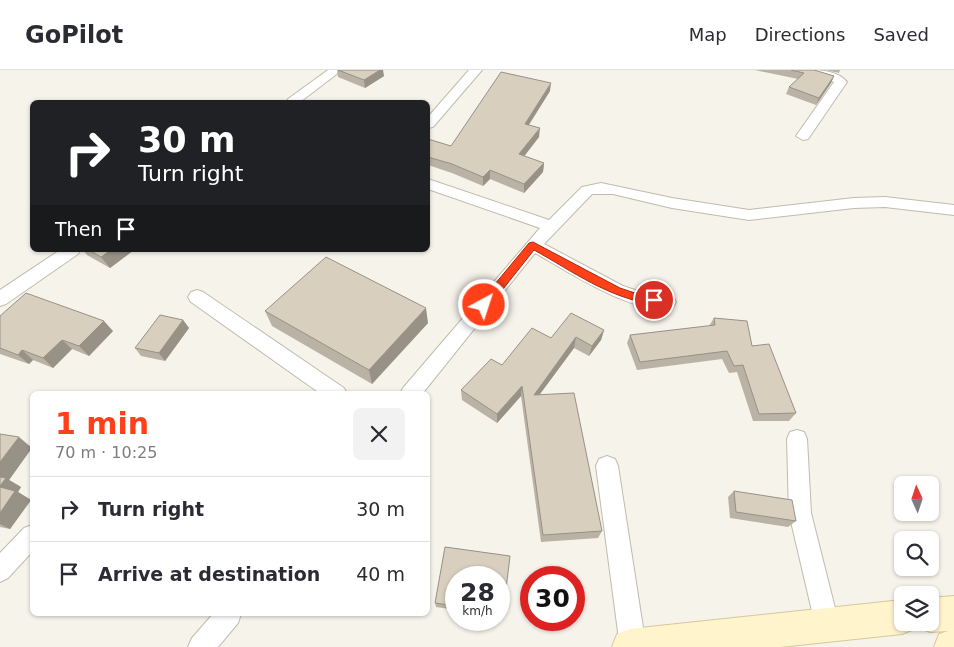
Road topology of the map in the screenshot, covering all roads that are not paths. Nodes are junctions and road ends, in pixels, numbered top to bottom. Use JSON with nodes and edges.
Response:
{"nodes":[{"id":1,"x":336,"y":70,"type":"edge"},
{"id":2,"x":476,"y":70,"type":"edge"},
{"id":3,"x":810,"y":70,"type":"edge"},
{"id":4,"x":295,"y":100,"type":"edge"},
{"id":5,"x":430,"y":122,"type":"edge"},
{"id":6,"x":803,"y":136,"type":"dead end"},
{"id":7,"x":430,"y":185,"type":"edge"},
{"id":8,"x":951,"y":212,"type":"edge"},
{"id":9,"x":550,"y":226,"type":"junction"},
{"id":10,"x":533,"y":245,"type":"junction"},
{"id":11,"x":69,"y":252,"type":"edge"},
{"id":12,"x":197,"y":297,"type":"dead end"},
{"id":13,"x":0,"y":299,"type":"edge"},
{"id":14,"x":666,"y":302,"type":"dead end"},
{"id":15,"x":334,"y":391,"type":"edge"},
{"id":16,"x":412,"y":391,"type":"edge"},
{"id":17,"x":797,"y":439,"type":"dead end"},
{"id":18,"x":608,"y":466,"type":"dead end"},
{"id":19,"x":30,"y":538,"type":"edge"},
{"id":20,"x":0,"y":570,"type":"edge"},
{"id":21,"x":954,"y":613,"type":"edge"},
{"id":22,"x":939,"y":614,"type":"edge"},
{"id":23,"x":227,"y":616,"type":"edge"},
{"id":24,"x":894,"y":618,"type":"edge"},
{"id":25,"x":827,"y":624,"type":"junction"},
{"id":26,"x":201,"y":647,"type":"edge"},
{"id":27,"x":631,"y":647,"type":"edge"}],
"edges":[{"from":1,"to":4,"type":"street"},
{"from":2,"to":5,"type":"street"},
{"from":3,"to":6,"type":"street"},
{"from":7,"to":9,"type":"street"},
{"from":8,"to":9,"type":"street"},
{"from":9,"to":10,"type":"street"},
{"from":10,"to":14,"type":"street"},
{"from":10,"to":16,"type":"street"},
{"from":11,"to":13,"type":"street"},
{"from":12,"to":15,"type":"street"},
{"from":17,"to":25,"type":"street"},
{"from":18,"to":27,"type":"street"},
{"from":19,"to":20,"type":"street"},
{"from":21,"to":22,"type":"main road"},
{"from":23,"to":26,"type":"street"},
{"from":24,"to":25,"type":"main road"},
{"from":25,"to":27,"type":"main road"}]}
